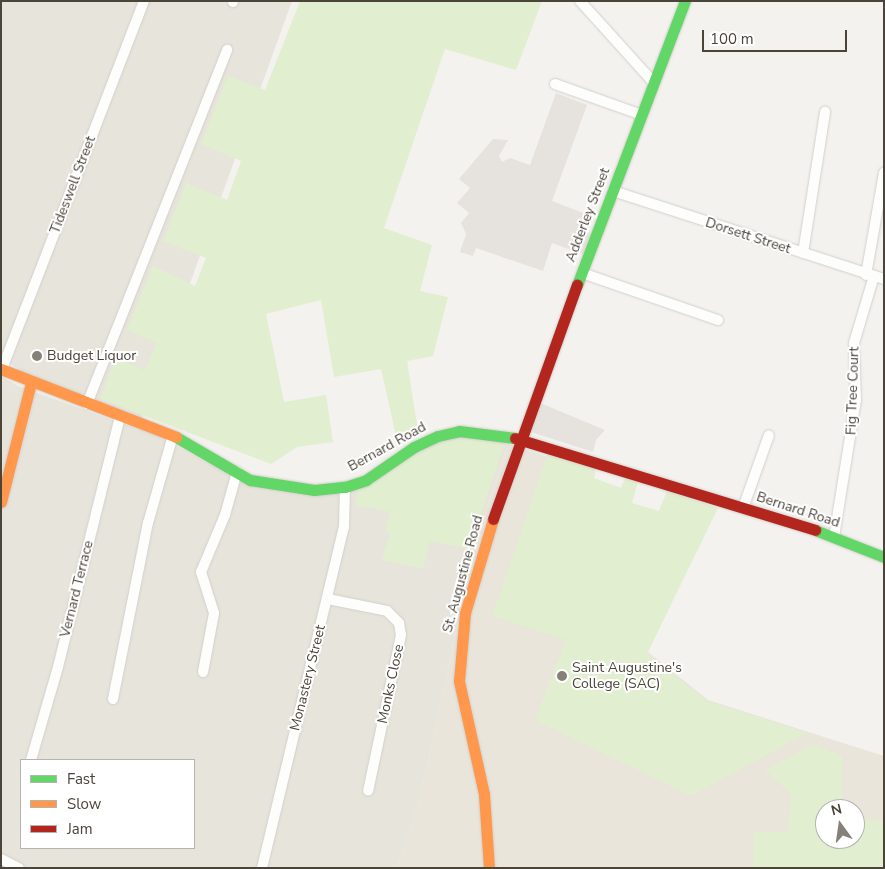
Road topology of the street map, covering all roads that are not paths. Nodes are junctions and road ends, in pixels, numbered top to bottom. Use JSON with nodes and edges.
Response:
{"nodes":[{"id":1,"x":144,"y":1,"type":"edge"},
{"id":2,"x":580,"y":1,"type":"edge"},
{"id":3,"x":685,"y":1,"type":"edge"},
{"id":4,"x":227,"y":50,"type":"dead end"},
{"id":5,"x":555,"y":84,"type":"dead end"},
{"id":6,"x":654,"y":84,"type":"junction"},
{"id":7,"x":825,"y":112,"type":"dead end"},
{"id":8,"x":642,"y":115,"type":"junction"},
{"id":9,"x":884,"y":174,"type":"edge"},
{"id":10,"x":613,"y":191,"type":"junction"},
{"id":11,"x":803,"y":253,"type":"junction"},
{"id":12,"x":582,"y":273,"type":"junction"},
{"id":13,"x":875,"y":277,"type":"edge"},
{"id":14,"x":718,"y":320,"type":"dead end"},
{"id":15,"x":2,"y":369,"type":"edge"},
{"id":16,"x":31,"y":383,"type":"junction"},
{"id":17,"x":87,"y":404,"type":"junction"},
{"id":18,"x":120,"y":416,"type":"junction"},
{"id":19,"x":173,"y":435,"type":"junction"},
{"id":20,"x":769,"y":435,"type":"dead end"},
{"id":21,"x":519,"y":439,"type":"junction"},
{"id":22,"x":237,"y":472,"type":"junction"},
{"id":23,"x":345,"y":487,"type":"junction"},
{"id":24,"x":1,"y":502,"type":"edge"},
{"id":25,"x":743,"y":508,"type":"junction"},
{"id":26,"x":834,"y":537,"type":"junction"},
{"id":27,"x":884,"y":557,"type":"edge"},
{"id":28,"x":328,"y":599,"type":"junction"},
{"id":29,"x":203,"y":672,"type":"dead end"},
{"id":30,"x":113,"y":699,"type":"dead end"},
{"id":31,"x":31,"y":759,"type":"edge"},
{"id":32,"x":368,"y":791,"type":"dead end"},
{"id":33,"x":1,"y":859,"type":"edge"},
{"id":34,"x":19,"y":868,"type":"edge"},
{"id":35,"x":262,"y":868,"type":"edge"},
{"id":36,"x":489,"y":868,"type":"edge"}],
"edges":[{"from":1,"to":15,"type":"street","name":"Tideswell Street"},
{"from":2,"to":6,"type":"street"},
{"from":3,"to":6,"type":"street","name":"Adderley Street"},
{"from":4,"to":17,"type":"street"},
{"from":5,"to":8,"type":"street"},
{"from":6,"to":8,"type":"street","name":"Adderley Street"},
{"from":7,"to":11,"type":"street"},
{"from":8,"to":10,"type":"street","name":"Adderley Street"},
{"from":9,"to":13,"type":"street","name":"Fig Tree Court"},
{"from":10,"to":11,"type":"street","name":"Dorsett Street"},
{"from":10,"to":12,"type":"street","name":"Adderley Street"},
{"from":11,"to":13,"type":"street","name":"Dorsett Street"},
{"from":12,"to":14,"type":"street"},
{"from":12,"to":21,"type":"street","name":"Adderley Street"},
{"from":13,"to":26,"type":"street","name":"Fig Tree Court"},
{"from":15,"to":16,"type":"street","name":"Bernard Road"},
{"from":16,"to":17,"type":"street","name":"Bernard Road"},
{"from":16,"to":24,"type":"street"},
{"from":17,"to":18,"type":"street","name":"Bernard Road"},
{"from":18,"to":19,"type":"street","name":"Bernard Road"},
{"from":18,"to":31,"type":"street","name":"Vernard Terrace"},
{"from":19,"to":22,"type":"street","name":"Bernard Road"},
{"from":19,"to":30,"type":"street"},
{"from":20,"to":25,"type":"street"},
{"from":21,"to":23,"type":"street","name":"Bernard Road"},
{"from":21,"to":25,"type":"street","name":"Bernard Road"},
{"from":21,"to":36,"type":"street","name":"St. Augustine Road"},
{"from":22,"to":23,"type":"street","name":"Bernard Road"},
{"from":22,"to":29,"type":"street"},
{"from":23,"to":28,"type":"street","name":"Monastery Street"},
{"from":25,"to":26,"type":"street","name":"Bernard Road"},
{"from":26,"to":27,"type":"street","name":"Bernard Road"},
{"from":28,"to":32,"type":"street","name":"Monks Close"},
{"from":28,"to":35,"type":"street","name":"Monastery Street"},
{"from":33,"to":34,"type":"street"}]}
